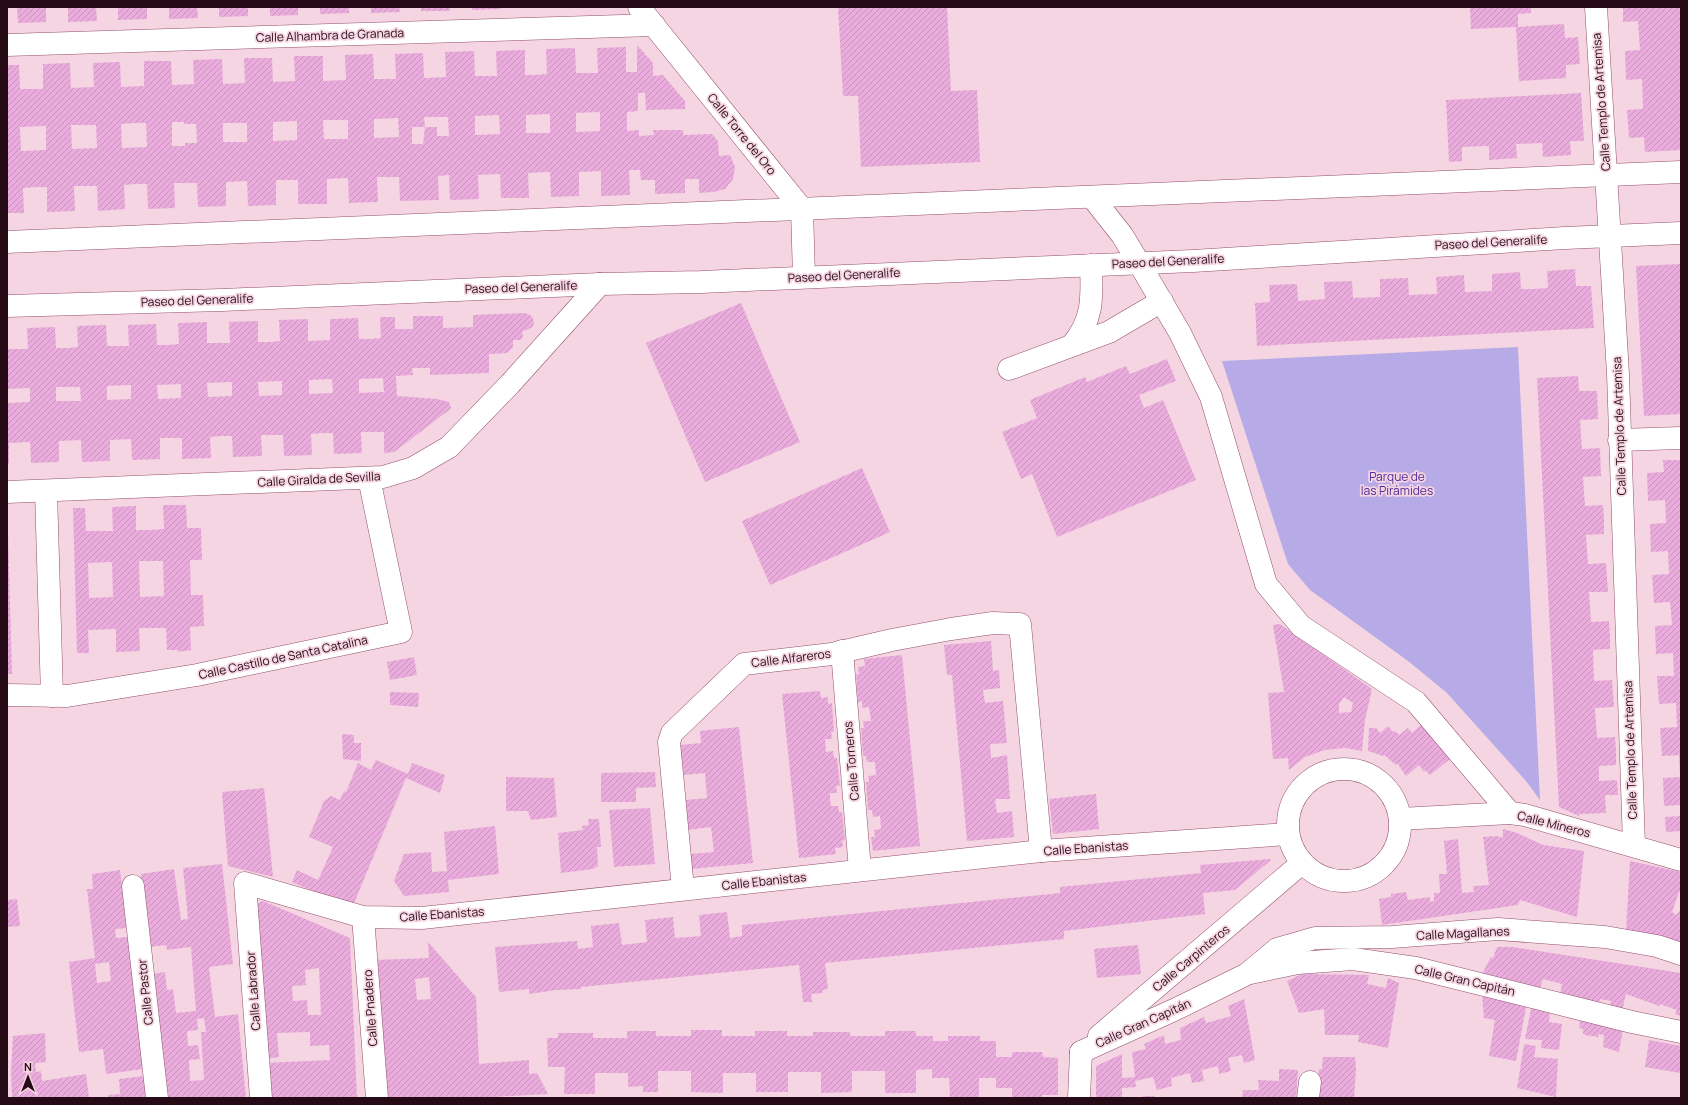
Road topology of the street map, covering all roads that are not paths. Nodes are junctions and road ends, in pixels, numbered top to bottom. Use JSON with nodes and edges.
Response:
{"nodes":[{"id":1,"x":639,"y":7,"type":"edge"},
{"id":2,"x":1596,"y":7,"type":"edge"},
{"id":3,"x":654,"y":25,"type":"junction"},
{"id":4,"x":7,"y":45,"type":"edge"},
{"id":5,"x":1681,"y":172,"type":"edge"},
{"id":6,"x":1606,"y":176,"type":"junction"},
{"id":7,"x":1092,"y":197,"type":"junction"},
{"id":8,"x":802,"y":210,"type":"junction"},
{"id":9,"x":1681,"y":233,"type":"edge"},
{"id":10,"x":1609,"y":236,"type":"junction"},
{"id":11,"x":7,"y":242,"type":"edge"},
{"id":12,"x":1139,"y":262,"type":"junction"},
{"id":13,"x":1091,"y":264,"type":"junction"},
{"id":14,"x":804,"y":277,"type":"junction"},
{"id":15,"x":600,"y":284,"type":"junction"},
{"id":16,"x":1162,"y":301,"type":"junction"},
{"id":17,"x":7,"y":306,"type":"edge"},
{"id":18,"x":1072,"y":345,"type":"junction"},
{"id":19,"x":1009,"y":369,"type":"dead end"},
{"id":20,"x":1681,"y":438,"type":"edge"},
{"id":21,"x":1619,"y":440,"type":"junction"},
{"id":22,"x":369,"y":478,"type":"junction"},
{"id":23,"x":46,"y":491,"type":"junction"},
{"id":24,"x":7,"y":492,"type":"edge"},
{"id":25,"x":842,"y":651,"type":"junction"},
{"id":26,"x":7,"y":695,"type":"edge"},
{"id":27,"x":52,"y":696,"type":"junction"},
{"id":28,"x":1510,"y":813,"type":"junction"},
{"id":29,"x":1400,"y":819,"type":"junction"},
{"id":30,"x":1288,"y":834,"type":"junction"},
{"id":31,"x":1634,"y":845,"type":"junction"},
{"id":32,"x":1041,"y":851,"type":"junction"},
{"id":33,"x":1681,"y":860,"type":"edge"},
{"id":34,"x":1302,"y":863,"type":"junction"},
{"id":35,"x":860,"y":870,"type":"junction"},
{"id":36,"x":245,"y":883,"type":"joint"},
{"id":37,"x":134,"y":886,"type":"dead end"},
{"id":38,"x":683,"y":889,"type":"junction"},
{"id":39,"x":364,"y":918,"type":"junction"},
{"id":40,"x":1315,"y":938,"type":"joint"},
{"id":41,"x":1681,"y":954,"type":"edge"},
{"id":42,"x":1247,"y":974,"type":"junction"},
{"id":43,"x":1681,"y":1032,"type":"edge"},
{"id":44,"x":1081,"y":1052,"type":"junction"},
{"id":45,"x":157,"y":1098,"type":"edge"},
{"id":46,"x":261,"y":1098,"type":"edge"},
{"id":47,"x":377,"y":1098,"type":"edge"},
{"id":48,"x":1079,"y":1098,"type":"edge"}],
"edges":[{"from":1,"to":3,"type":"street","name":"Calle Torre del Oro"},
{"from":2,"to":6,"type":"street","name":"Calle Templo de Artemisa"},
{"from":3,"to":4,"type":"street","name":"Calle Alhambra de Granada"},
{"from":3,"to":8,"type":"street","name":"Calle Torre del Oro"},
{"from":5,"to":6,"type":"street"},
{"from":6,"to":7,"type":"street"},
{"from":6,"to":10,"type":"street","name":"Calle Templo de Artemisa"},
{"from":7,"to":8,"type":"street"},
{"from":7,"to":12,"type":"street"},
{"from":8,"to":11,"type":"street"},
{"from":8,"to":14,"type":"street"},
{"from":9,"to":10,"type":"street","name":"Paseo del Generalife"},
{"from":10,"to":12,"type":"street","name":"Paseo del Generalife"},
{"from":10,"to":21,"type":"street","name":"Calle Templo de Artemisa"},
{"from":12,"to":13,"type":"street","name":"Paseo del Generalife"},
{"from":12,"to":16,"type":"street"},
{"from":13,"to":14,"type":"street","name":"Paseo del Generalife"},
{"from":13,"to":18,"type":"street"},
{"from":14,"to":15,"type":"street","name":"Paseo del Generalife"},
{"from":15,"to":17,"type":"street","name":"Paseo del Generalife"},
{"from":15,"to":22,"type":"street","name":"Calle Giralda de Sevilla"},
{"from":16,"to":18,"type":"street"},
{"from":16,"to":28,"type":"street"},
{"from":18,"to":19,"type":"street"},
{"from":20,"to":21,"type":"street"},
{"from":21,"to":31,"type":"street","name":"Calle Templo de Artemisa"},
{"from":22,"to":23,"type":"street","name":"Calle Giralda de Sevilla"},
{"from":22,"to":27,"type":"street","name":"Calle Castillo de Santa Catalina"},
{"from":23,"to":24,"type":"street","name":"Calle Giralda de Sevilla"},
{"from":23,"to":27,"type":"street"},
{"from":25,"to":32,"type":"street","name":"Calle Alfareros"},
{"from":25,"to":35,"type":"street","name":"Calle Torneros"},
{"from":25,"to":38,"type":"street","name":"Calle Alfareros"},
{"from":26,"to":27,"type":"street","name":"Calle Castillo de Santa Catalina"},
{"from":28,"to":29,"type":"street","name":"Calle Mineros"},
{"from":28,"to":31,"type":"street","name":"Calle Mineros"},
{"from":29,"to":30,"type":"street"},
{"from":29,"to":34,"type":"street"},
{"from":30,"to":32,"type":"street","name":"Calle Ebanistas"},
{"from":30,"to":34,"type":"street"},
{"from":31,"to":33,"type":"street","name":"Calle Mineros"},
{"from":32,"to":35,"type":"street","name":"Calle Ebanistas"},
{"from":34,"to":44,"type":"street","name":"Calle Carpinteros"},
{"from":35,"to":38,"type":"street","name":"Calle Ebanistas"},
{"from":36,"to":39,"type":"street","name":"Calle Ebanistas"},
{"from":36,"to":46,"type":"street","name":"Calle Labrador"},
{"from":37,"to":45,"type":"street","name":"Calle Pastor"},
{"from":38,"to":39,"type":"street","name":"Calle Ebanistas"},
{"from":39,"to":47,"type":"street","name":"Calle Pnadero"},
{"from":40,"to":41,"type":"street","name":"Calle Magallanes"},
{"from":40,"to":42,"type":"street","name":"Calle Gran Capitán"},
{"from":42,"to":43,"type":"street","name":"Calle Gran Capitán"},
{"from":42,"to":44,"type":"street","name":"Calle Gran Capitán"},
{"from":44,"to":48,"type":"street","name":"Calle Gran Capitán"}]}
